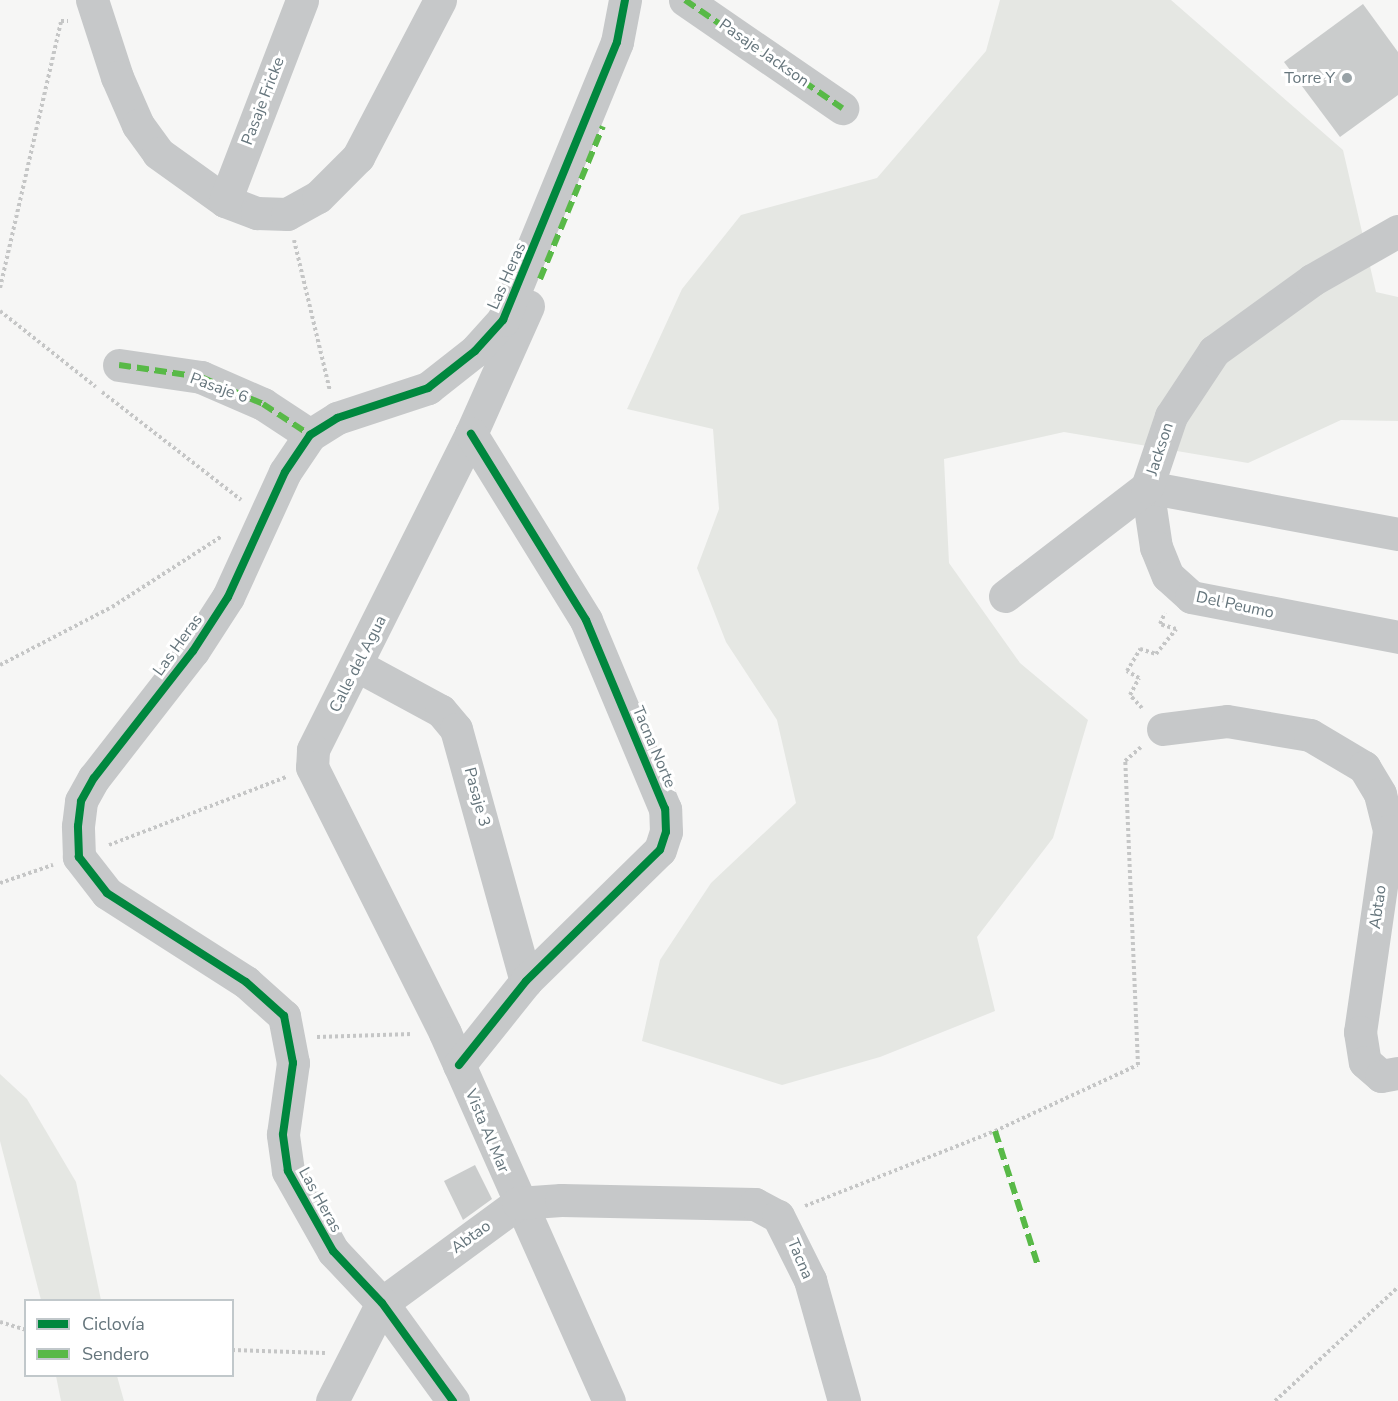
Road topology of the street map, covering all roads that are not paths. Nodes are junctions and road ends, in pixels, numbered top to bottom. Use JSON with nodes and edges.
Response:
{"nodes":[{"id":1,"x":302,"y":0,"type":"edge"},
{"id":2,"x":440,"y":0,"type":"edge"},
{"id":3,"x":625,"y":0,"type":"edge"},
{"id":4,"x":685,"y":0,"type":"edge"},
{"id":5,"x":95,"y":9,"type":"edge"},
{"id":6,"x":842,"y":108,"type":"dead end"},
{"id":7,"x":603,"y":126,"type":"dead end"},
{"id":8,"x":225,"y":201,"type":"junction"},
{"id":9,"x":1398,"y":231,"type":"edge"},
{"id":10,"x":534,"y":270,"type":"junction"},
{"id":11,"x":119,"y":365,"type":"dead end"},
{"id":12,"x":324,"y":427,"type":"junction"},
{"id":13,"x":471,"y":435,"type":"junction"},
{"id":14,"x":1147,"y":487,"type":"junction"},
{"id":15,"x":1398,"y":534,"type":"edge"},
{"id":16,"x":1005,"y":596,"type":"dead end"},
{"id":17,"x":1398,"y":637,"type":"edge"},
{"id":18,"x":358,"y":666,"type":"junction"},
{"id":19,"x":1163,"y":729,"type":"road end"},
{"id":20,"x":312,"y":767,"type":"joint"},
{"id":21,"x":526,"y":981,"type":"junction"},
{"id":22,"x":459,"y":1065,"type":"junction"},
{"id":23,"x":1390,"y":1075,"type":"edge"},
{"id":24,"x":518,"y":1203,"type":"junction"},
{"id":25,"x":382,"y":1303,"type":"junction"},
{"id":26,"x":332,"y":1401,"type":"edge"},
{"id":27,"x":453,"y":1401,"type":"edge"},
{"id":28,"x":609,"y":1401,"type":"edge"},
{"id":29,"x":844,"y":1401,"type":"edge"}],
"edges":[{"from":1,"to":8,"type":"street","name":"Pasaje Fricke"},
{"from":2,"to":8,"type":"street"},
{"from":3,"to":10,"type":"street","name":"Las Heras"},
{"from":4,"to":6,"type":"street","name":"Pasaje Jackson"},
{"from":5,"to":8,"type":"street"},
{"from":7,"to":10,"type":"street","name":"Las Heras"},
{"from":9,"to":14,"type":"street","name":"Jackson"},
{"from":10,"to":12,"type":"street","name":"Las Heras"},
{"from":10,"to":13,"type":"street","name":"Calle del Agua"},
{"from":11,"to":12,"type":"street","name":"Pasaje 6"},
{"from":12,"to":25,"type":"street","name":"Las Heras"},
{"from":13,"to":18,"type":"street","name":"Calle del Agua"},
{"from":13,"to":21,"type":"street","name":"Tacna Norte"},
{"from":14,"to":15,"type":"street","name":"Jackson"},
{"from":14,"to":16,"type":"street"},
{"from":14,"to":17,"type":"street","name":"Del Peumo"},
{"from":18,"to":20,"type":"street","name":"Calle del Agua"},
{"from":18,"to":21,"type":"street","name":"Pasaje 3"},
{"from":19,"to":23,"type":"street","name":"Abtao"},
{"from":20,"to":22,"type":"street","name":"Vista Al Mar"},
{"from":21,"to":22,"type":"street","name":"Tacna Norte"},
{"from":22,"to":24,"type":"street","name":"Vista Al Mar"},
{"from":24,"to":25,"type":"street","name":"Abtao"},
{"from":24,"to":28,"type":"street","name":"Vista Al Mar"},
{"from":24,"to":29,"type":"street","name":"Tacna"},
{"from":25,"to":26,"type":"street","name":"Abtao"},
{"from":25,"to":27,"type":"street","name":"Las Heras"}]}
